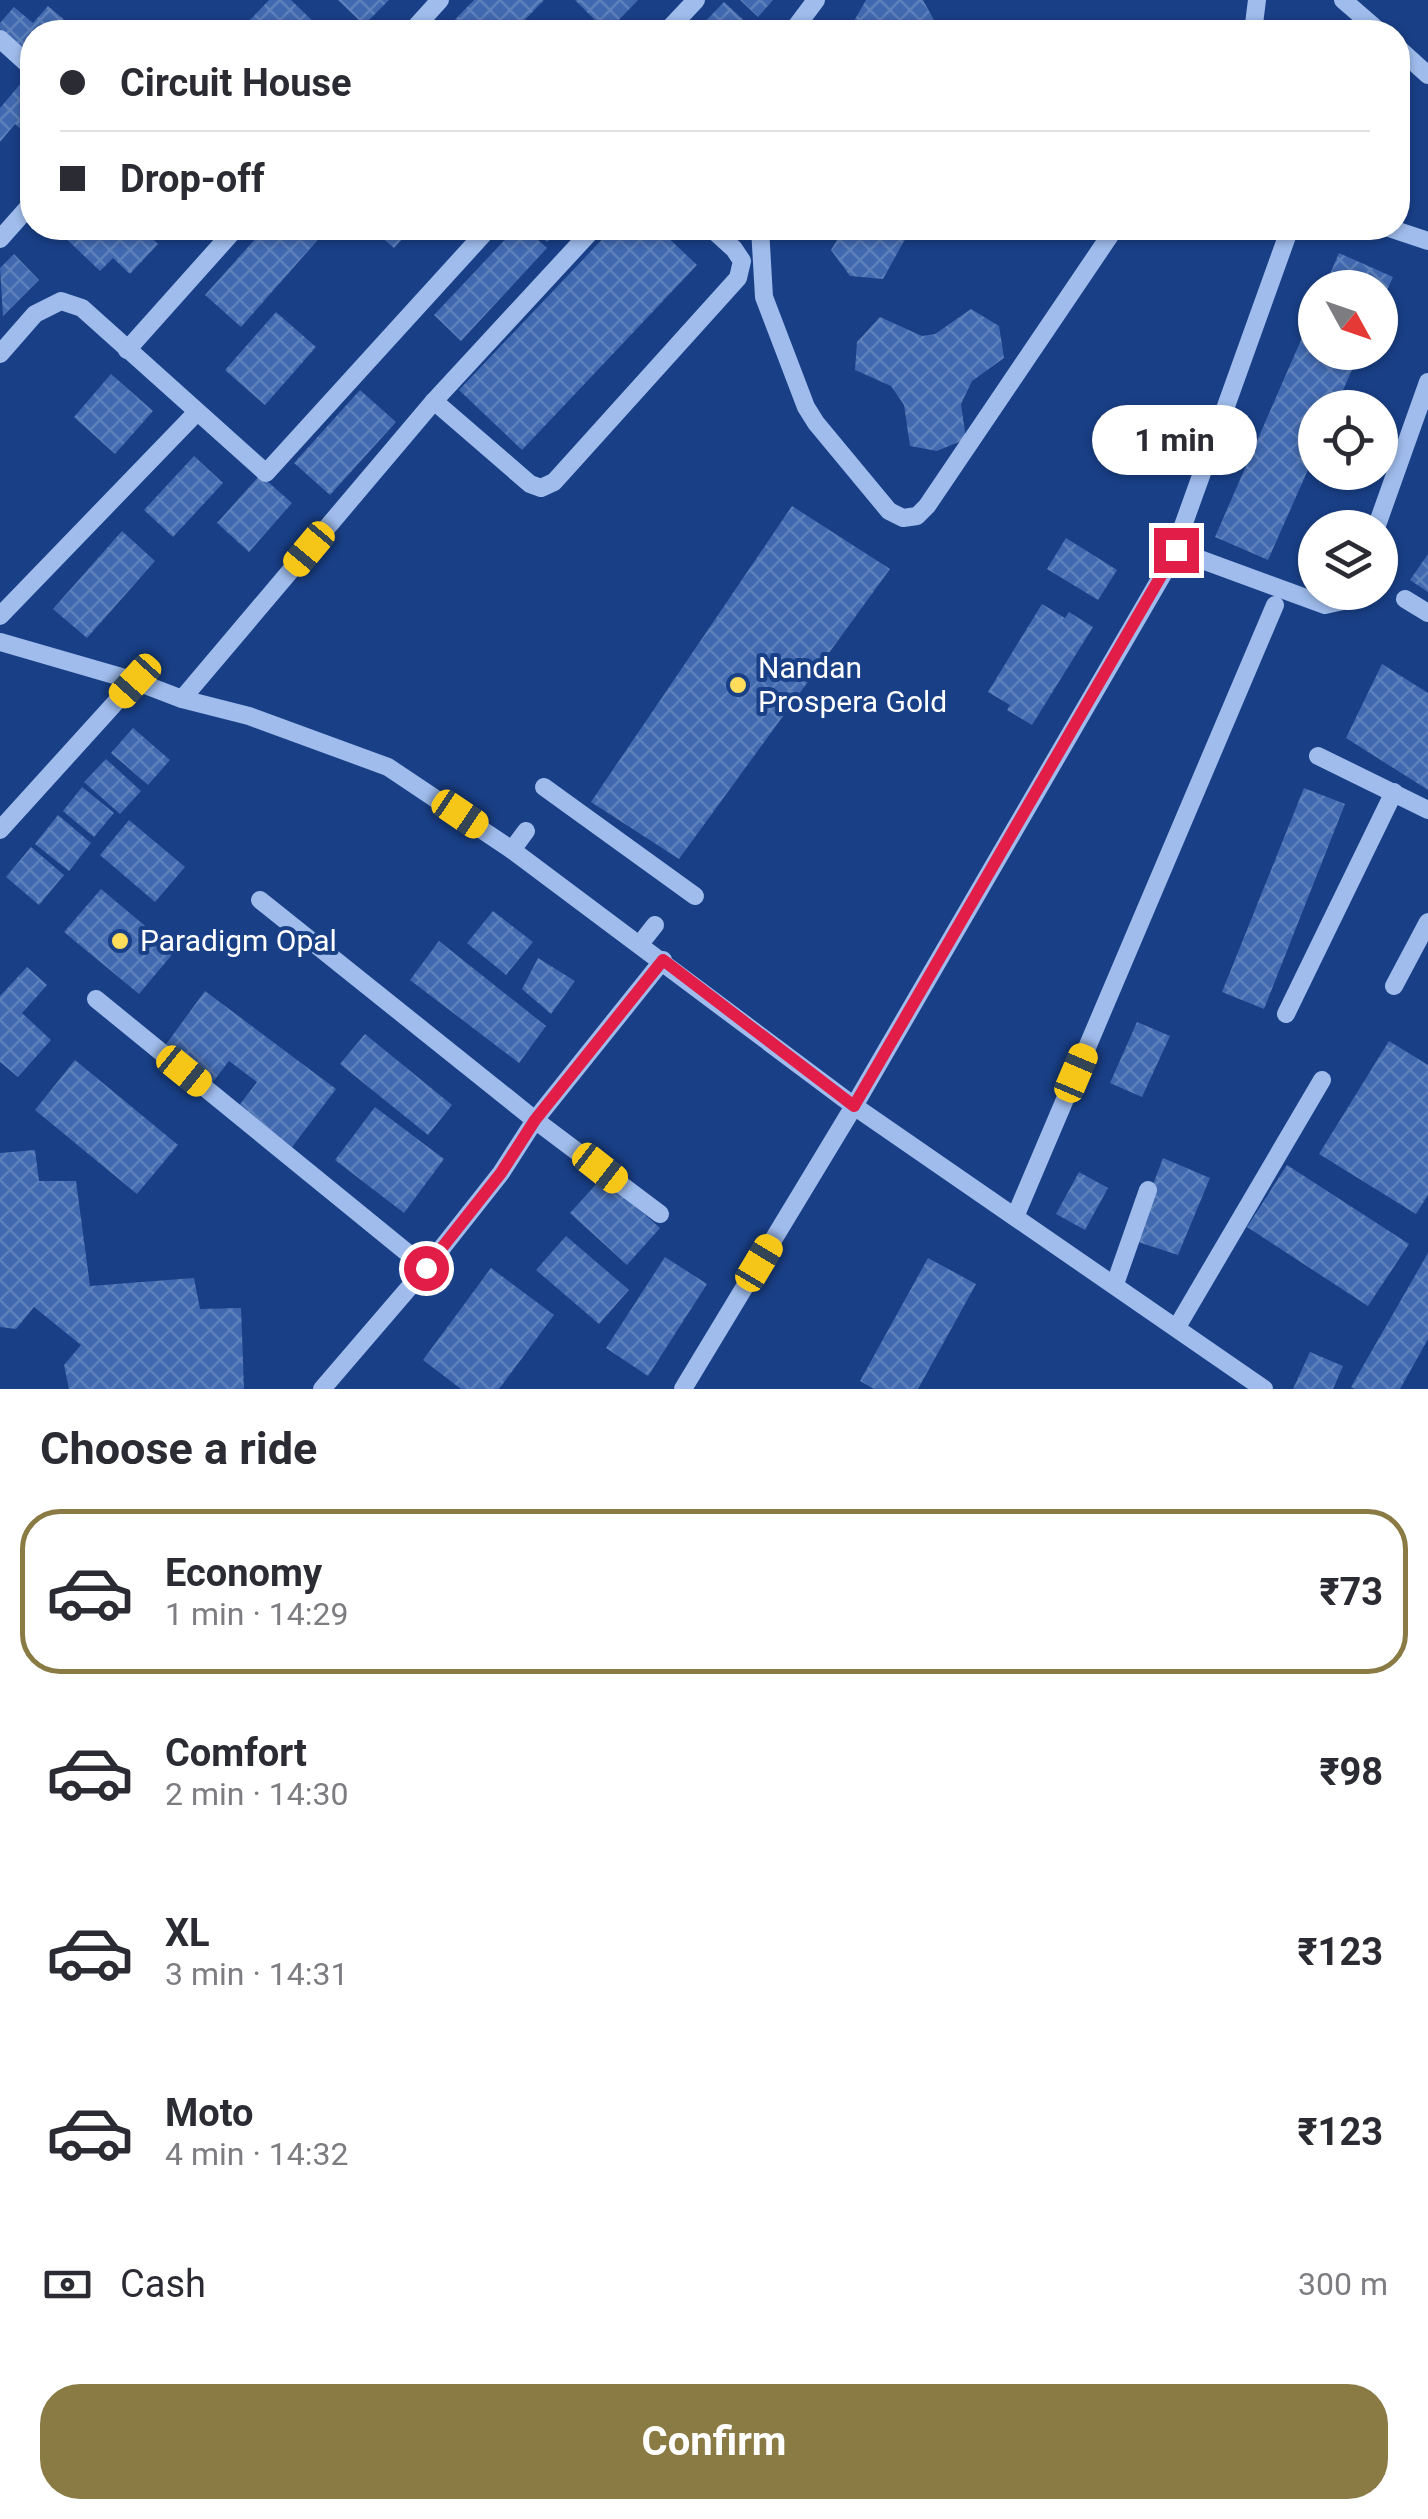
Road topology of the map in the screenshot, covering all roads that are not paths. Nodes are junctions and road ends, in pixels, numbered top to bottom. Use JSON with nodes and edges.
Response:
{"nodes":[{"id":1,"x":440,"y":0,"type":"edge"},
{"id":2,"x":696,"y":0,"type":"edge"},
{"id":3,"x":1343,"y":0,"type":"edge"},
{"id":4,"x":422,"y":20,"type":"edge"},
{"id":5,"x":677,"y":20,"type":"edge"},
{"id":6,"x":1366,"y":20,"type":"edge"},
{"id":7,"x":0,"y":39,"type":"edge"},
{"id":8,"x":20,"y":57,"type":"edge"},
{"id":9,"x":20,"y":216,"type":"edge"},
{"id":10,"x":0,"y":239,"type":"edge"},
{"id":11,"x":225,"y":240,"type":"edge"},
{"id":12,"x":478,"y":240,"type":"edge"},
{"id":13,"x":583,"y":240,"type":"edge"},
{"id":14,"x":725,"y":240,"type":"edge"},
{"id":15,"x":761,"y":240,"type":"edge"},
{"id":16,"x":1107,"y":240,"type":"edge"},
{"id":17,"x":1286,"y":240,"type":"edge"},
{"id":18,"x":126,"y":350,"type":"junction"},
{"id":19,"x":0,"y":354,"type":"edge"},
{"id":20,"x":1428,"y":382,"type":"edge"},
{"id":21,"x":434,"y":401,"type":"junction"},
{"id":22,"x":197,"y":412,"type":"junction"},
{"id":23,"x":1382,"y":510,"type":"edge"},
{"id":24,"x":1176,"y":550,"type":"junction"},
{"id":25,"x":1298,"y":594,"type":"edge"},
{"id":26,"x":1405,"y":599,"type":"dead end"},
{"id":27,"x":1275,"y":604,"type":"dead end"},
{"id":28,"x":1428,"y":613,"type":"edge"},
{"id":29,"x":0,"y":616,"type":"edge"},
{"id":30,"x":0,"y":642,"type":"edge"},
{"id":31,"x":135,"y":681,"type":"junction"},
{"id":32,"x":182,"y":699,"type":"junction"},
{"id":33,"x":1318,"y":756,"type":"dead end"},
{"id":34,"x":544,"y":787,"type":"dead end"},
{"id":35,"x":1394,"y":792,"type":"junction"},
{"id":36,"x":1428,"y":810,"type":"edge"},
{"id":37,"x":0,"y":830,"type":"edge"},
{"id":38,"x":526,"y":831,"type":"dead end"},
{"id":39,"x":512,"y":850,"type":"junction"},
{"id":40,"x":695,"y":896,"type":"dead end"},
{"id":41,"x":260,"y":900,"type":"dead end"},
{"id":42,"x":1428,"y":922,"type":"edge"},
{"id":43,"x":655,"y":925,"type":"dead end"},
{"id":44,"x":640,"y":944,"type":"junction"},
{"id":45,"x":663,"y":960,"type":"junction"},
{"id":46,"x":1394,"y":986,"type":"dead end"},
{"id":47,"x":96,"y":1000,"type":"dead end"},
{"id":48,"x":1286,"y":1014,"type":"dead end"},
{"id":49,"x":1322,"y":1080,"type":"dead end"},
{"id":50,"x":854,"y":1106,"type":"junction"},
{"id":51,"x":535,"y":1120,"type":"junction"},
{"id":52,"x":1148,"y":1190,"type":"dead end"},
{"id":53,"x":660,"y":1214,"type":"dead end"},
{"id":54,"x":1015,"y":1217,"type":"junction"},
{"id":55,"x":426,"y":1268,"type":"junction"},
{"id":56,"x":1115,"y":1284,"type":"junction"},
{"id":57,"x":1177,"y":1326,"type":"junction"},
{"id":58,"x":322,"y":1389,"type":"edge"},
{"id":59,"x":683,"y":1389,"type":"edge"},
{"id":60,"x":1264,"y":1389,"type":"edge"}],
"edges":[{"from":1,"to":4,"type":"street"},
{"from":2,"to":5,"type":"street"},
{"from":3,"to":6,"type":"street"},
{"from":7,"to":8,"type":"street"},
{"from":9,"to":10,"type":"street"},
{"from":11,"to":18,"type":"street"},
{"from":12,"to":22,"type":"street"},
{"from":13,"to":21,"type":"street"},
{"from":14,"to":21,"type":"street"},
{"from":15,"to":16,"type":"street"},
{"from":17,"to":24,"type":"street"},
{"from":18,"to":19,"type":"street"},
{"from":18,"to":22,"type":"street"},
{"from":20,"to":23,"type":"street"},
{"from":21,"to":32,"type":"street"},
{"from":22,"to":29,"type":"street"},
{"from":24,"to":25,"type":"street"},
{"from":24,"to":50,"type":"street"},
{"from":26,"to":28,"type":"street"},
{"from":27,"to":54,"type":"street"},
{"from":30,"to":31,"type":"street"},
{"from":31,"to":32,"type":"street"},
{"from":31,"to":37,"type":"street"},
{"from":32,"to":39,"type":"street"},
{"from":33,"to":35,"type":"street"},
{"from":34,"to":40,"type":"street"},
{"from":35,"to":36,"type":"street"},
{"from":35,"to":48,"type":"street"},
{"from":38,"to":39,"type":"street"},
{"from":39,"to":44,"type":"street"},
{"from":41,"to":51,"type":"street"},
{"from":42,"to":46,"type":"street"},
{"from":43,"to":44,"type":"street"},
{"from":44,"to":45,"type":"street"},
{"from":45,"to":50,"type":"street"},
{"from":45,"to":51,"type":"street"},
{"from":47,"to":55,"type":"street"},
{"from":49,"to":57,"type":"street"},
{"from":50,"to":54,"type":"street"},
{"from":50,"to":59,"type":"street"},
{"from":51,"to":53,"type":"street"},
{"from":51,"to":55,"type":"street"},
{"from":52,"to":56,"type":"street"},
{"from":54,"to":56,"type":"street"},
{"from":55,"to":58,"type":"street"},
{"from":56,"to":57,"type":"street"},
{"from":57,"to":60,"type":"street"}]}
